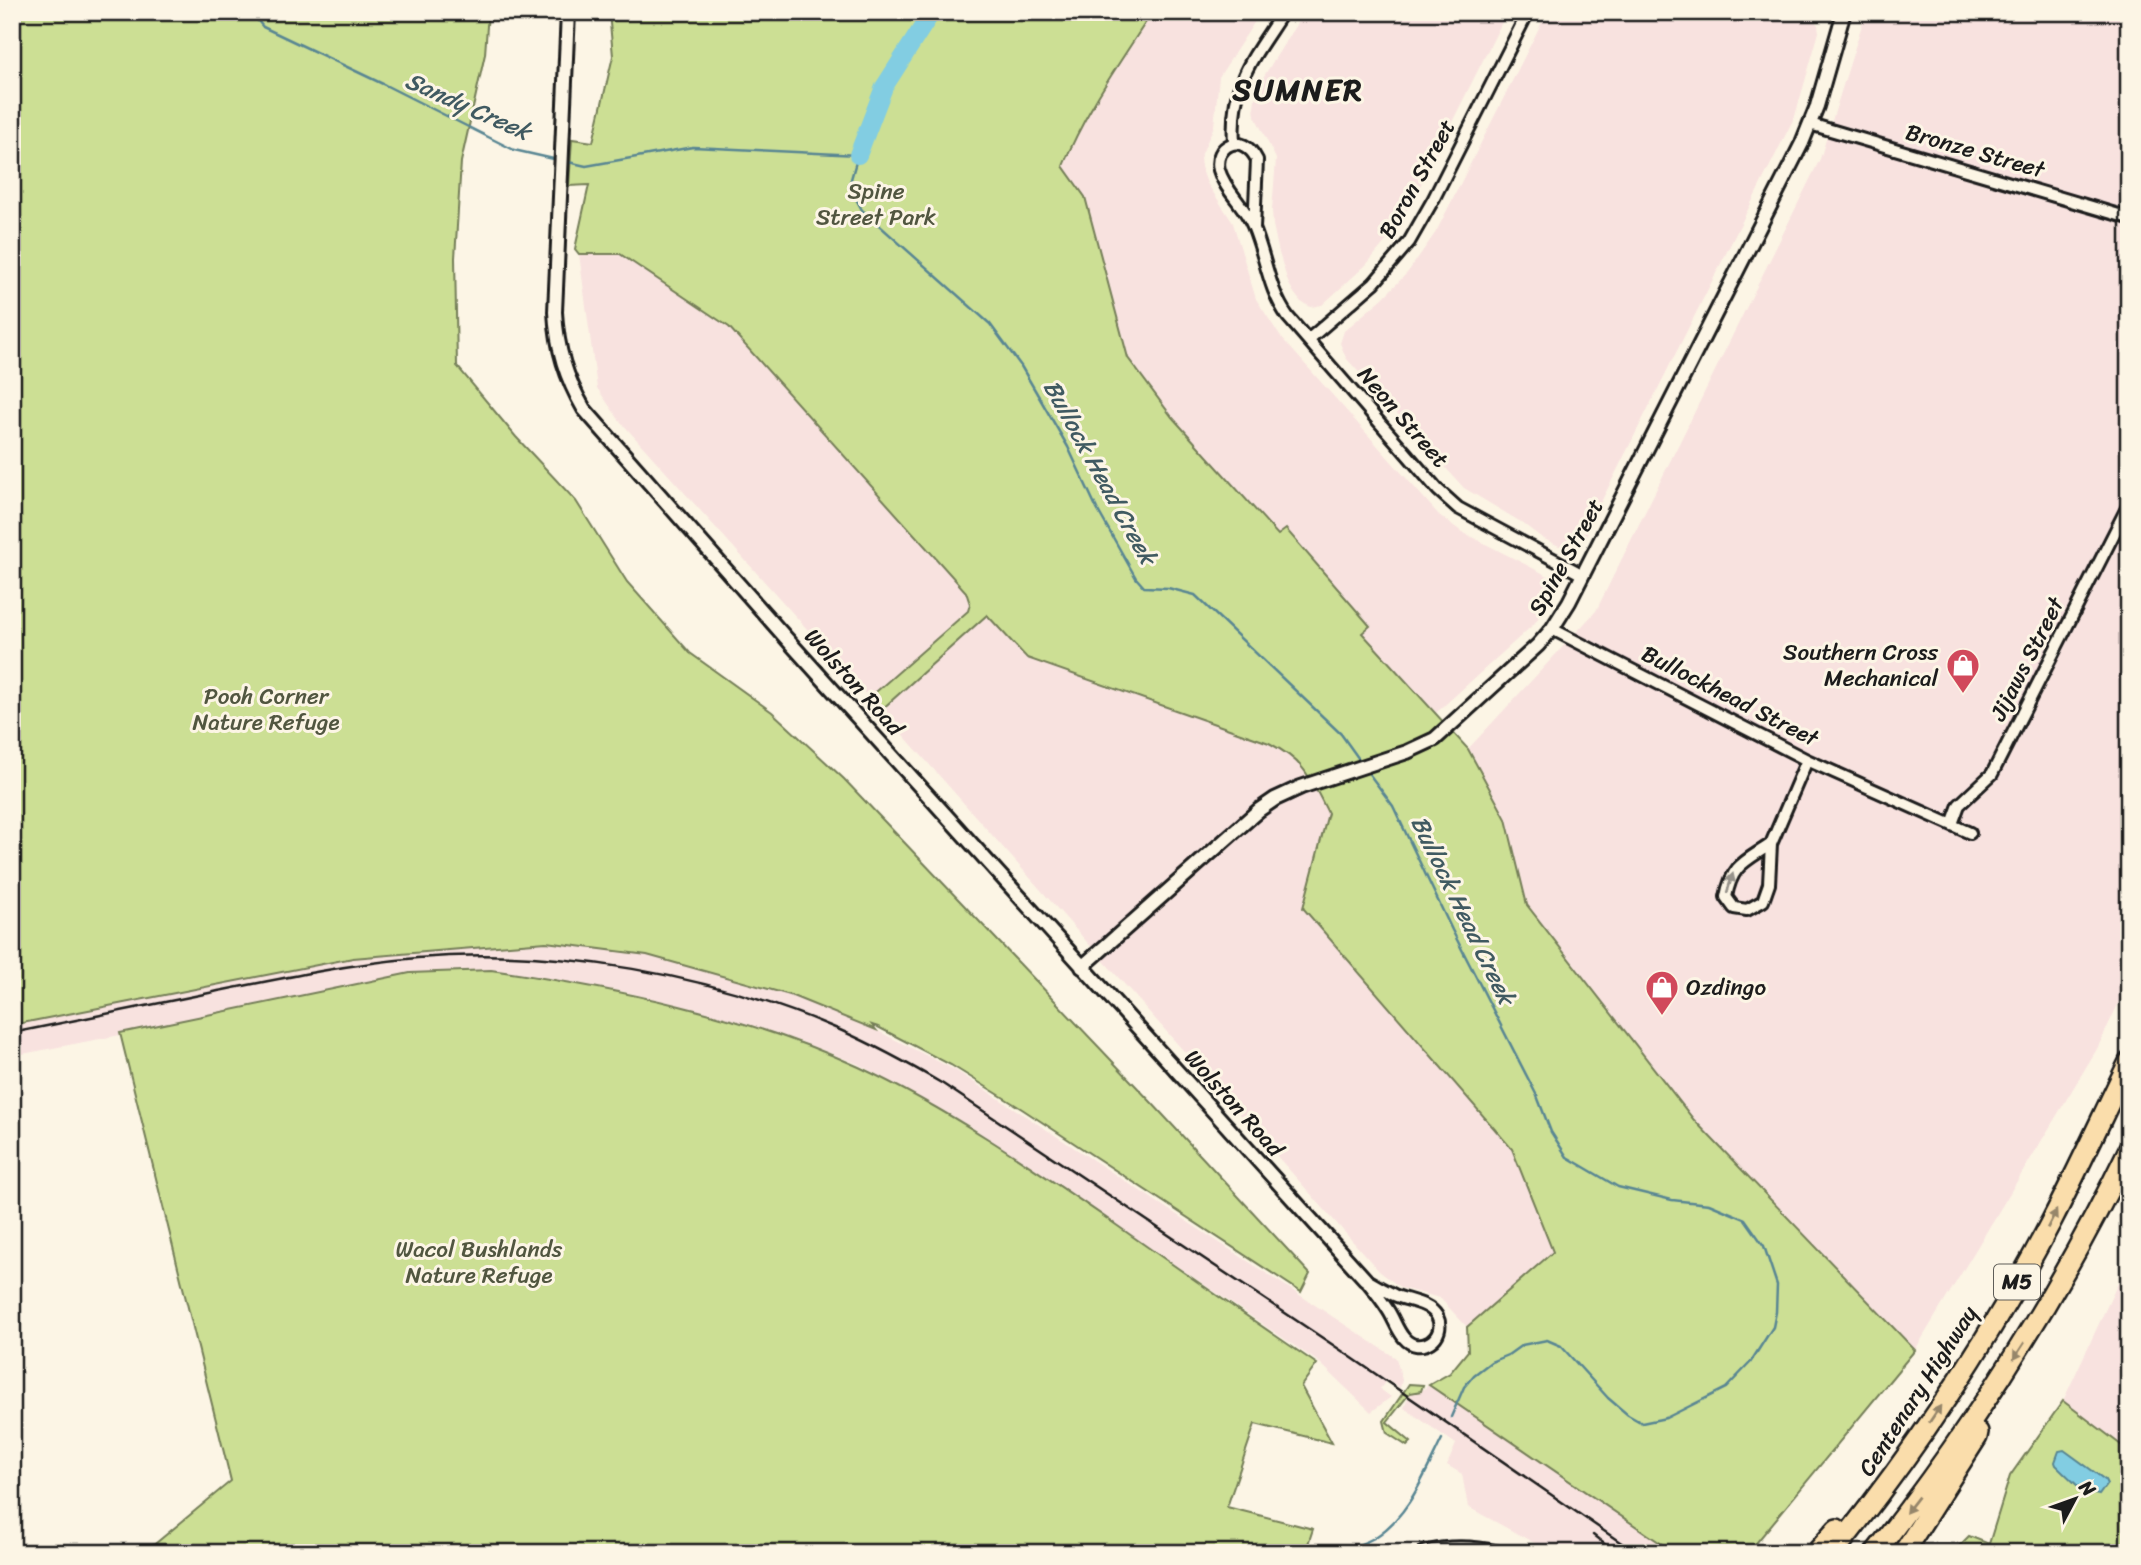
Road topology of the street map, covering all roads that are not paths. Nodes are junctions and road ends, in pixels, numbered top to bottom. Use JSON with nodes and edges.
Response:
{"nodes":[{"id":1,"x":568,"y":12,"type":"edge"},
{"id":2,"x":1283,"y":12,"type":"edge"},
{"id":3,"x":1528,"y":12,"type":"edge"},
{"id":4,"x":1844,"y":12,"type":"edge"},
{"id":5,"x":1810,"y":124,"type":"junction"},
{"id":6,"x":1234,"y":143,"type":"junction"},
{"id":7,"x":2129,"y":218,"type":"edge"},
{"id":8,"x":1254,"y":228,"type":"junction"},
{"id":9,"x":1308,"y":340,"type":"junction"},
{"id":10,"x":2129,"y":504,"type":"edge"},
{"id":11,"x":1583,"y":575,"type":"junction"},
{"id":12,"x":1552,"y":629,"type":"junction"},
{"id":13,"x":1807,"y":760,"type":"junction"},
{"id":14,"x":1952,"y":824,"type":"junction"},
{"id":15,"x":1970,"y":833,"type":"dead end"},
{"id":16,"x":1771,"y":844,"type":"junction"},
{"id":17,"x":1083,"y":967,"type":"junction"},
{"id":18,"x":2129,"y":1062,"type":"edge"},
{"id":19,"x":2129,"y":1149,"type":"edge"},
{"id":20,"x":1365,"y":1279,"type":"junction"},
{"id":21,"x":1981,"y":1410,"type":"junction"},
{"id":22,"x":1895,"y":1469,"type":"junction"},
{"id":23,"x":1424,"y":1553,"type":"edge"},
{"id":24,"x":1499,"y":1553,"type":"edge"},
{"id":25,"x":1816,"y":1553,"type":"edge"},
{"id":26,"x":1833,"y":1553,"type":"edge"},
{"id":27,"x":1875,"y":1553,"type":"edge"},
{"id":28,"x":1903,"y":1553,"type":"edge"}],
"edges":[{"from":1,"to":17,"type":"street","name":"Wolston Road"},
{"from":2,"to":6,"type":"street","name":"Neon Street"},
{"from":3,"to":9,"type":"street","name":"Boron Street"},
{"from":4,"to":5,"type":"street","name":"Spine Street"},
{"from":5,"to":7,"type":"street","name":"Bronze Street"},
{"from":5,"to":11,"type":"street","name":"Spine Street"},
{"from":6,"to":8,"type":"street","name":"Neon Street"},
{"from":6,"to":8,"type":"street","name":"Neon Street"},
{"from":8,"to":9,"type":"street","name":"Neon Street"},
{"from":9,"to":11,"type":"street","name":"Neon Street"},
{"from":10,"to":14,"type":"street","name":"Jijaws Street"},
{"from":11,"to":12,"type":"street","name":"Spine Street"},
{"from":12,"to":13,"type":"street","name":"Bullockhead Street"},
{"from":12,"to":17,"type":"street","name":"Spine Street"},
{"from":13,"to":14,"type":"street","name":"Bullockhead Street"},
{"from":13,"to":16,"type":"street"},
{"from":14,"to":15,"type":"street"},
{"from":16,"to":16,"type":"street","one_way":true},
{"from":17,"to":20,"type":"street","name":"Wolston Road"},
{"from":22,"to":18,"type":"highway","name":"Centenary Highway","number":"M5","one_way":true},
{"from":19,"to":21,"type":"highway","number":"M5","one_way":true},
{"from":20,"to":20,"type":"street","name":"Wolston Road"},
{"from":21,"to":27,"type":"highway","number":"M5","one_way":true},
{"from":21,"to":28,"type":"highway"},
{"from":22,"to":25,"type":"highway"},
{"from":22,"to":26,"type":"highway","name":"Centenary Highway","number":"M5"},
{"from":23,"to":24,"type":"street"}]}
